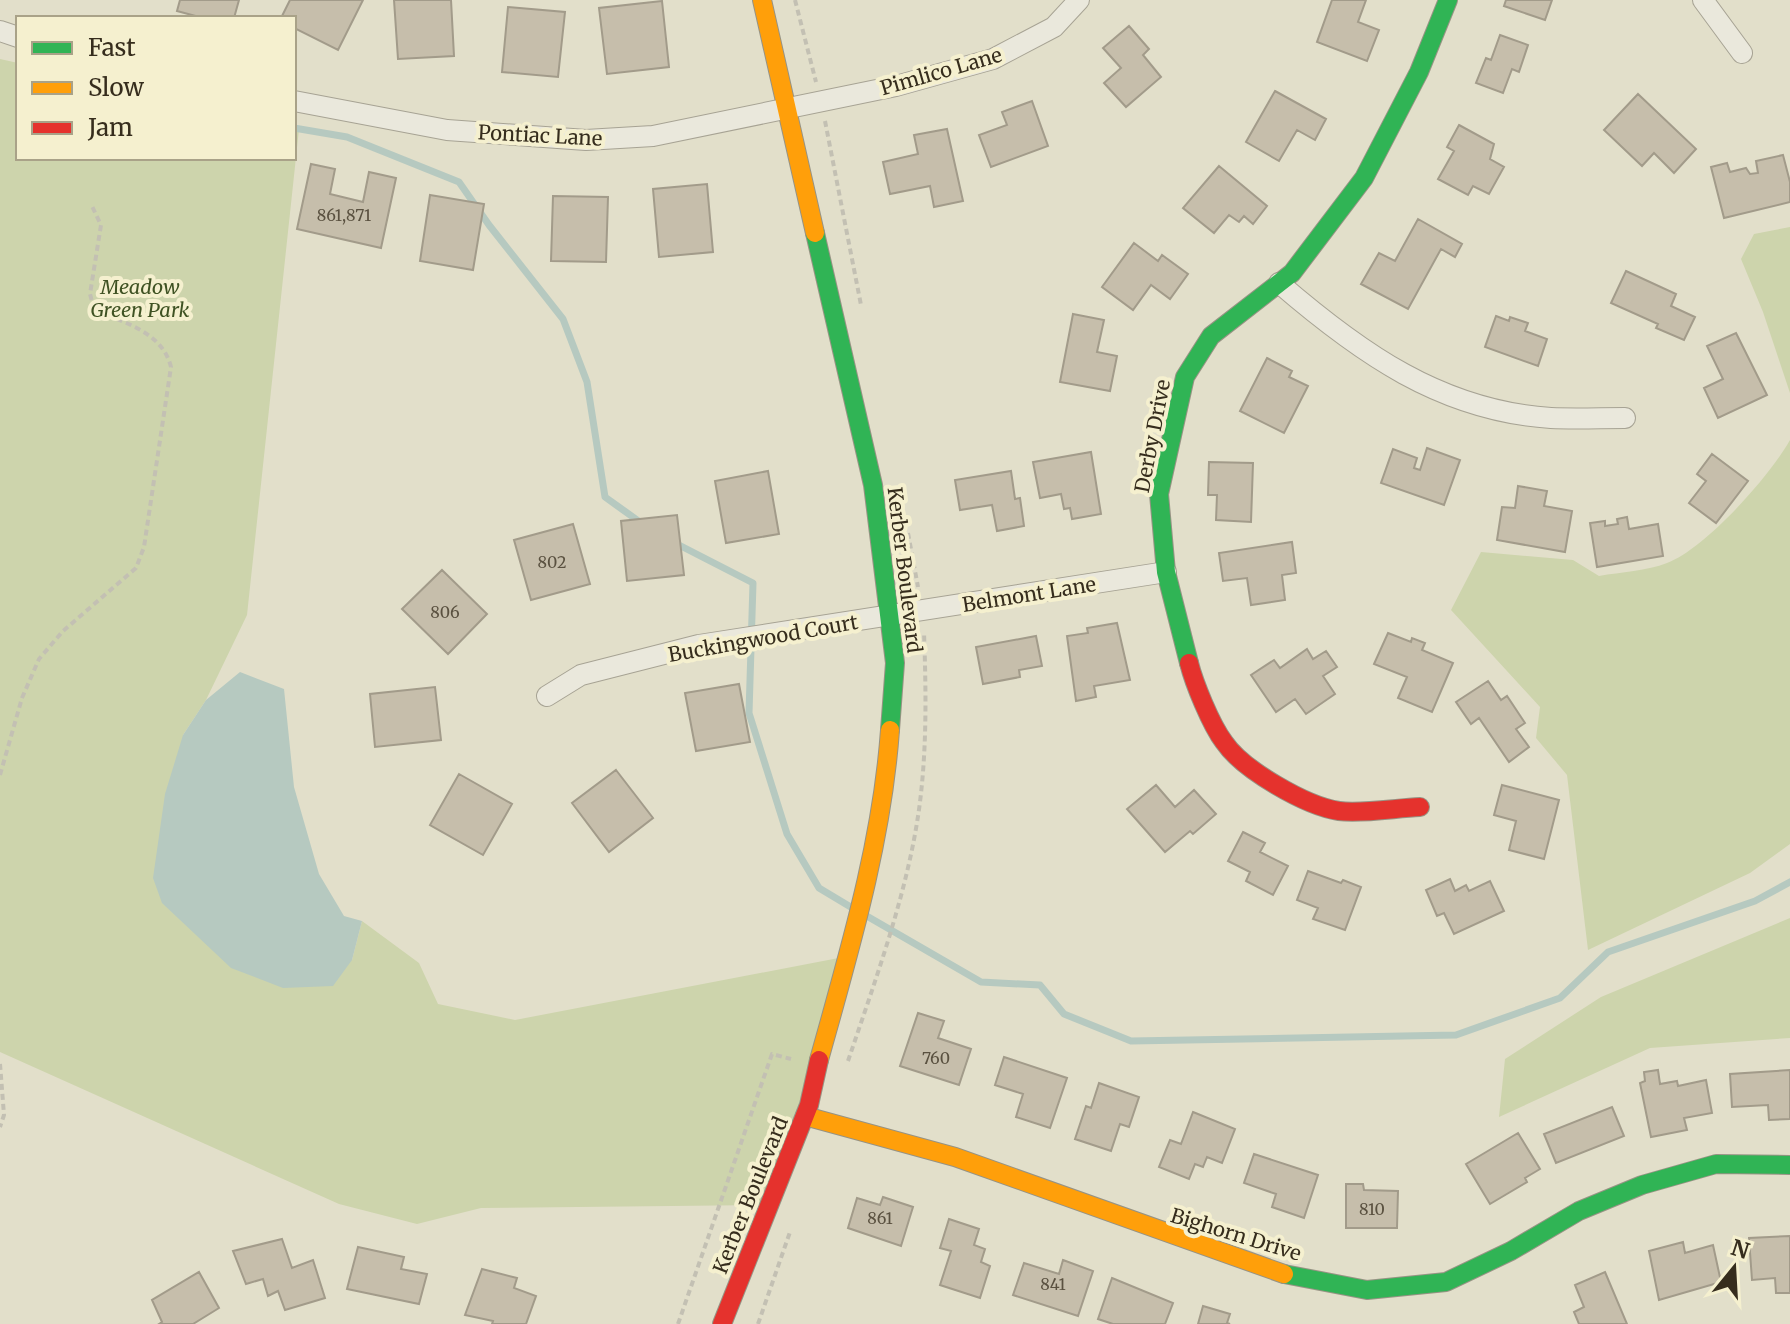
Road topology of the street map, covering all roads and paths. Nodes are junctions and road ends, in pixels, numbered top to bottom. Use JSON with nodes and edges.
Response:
{"nodes":[{"id":1,"x":762,"y":0,"type":"edge"},
{"id":2,"x":795,"y":0,"type":"edge"},
{"id":3,"x":1079,"y":0,"type":"edge"},
{"id":4,"x":1448,"y":0,"type":"edge"},
{"id":5,"x":1703,"y":0,"type":"edge"},
{"id":6,"x":1742,"y":53,"type":"dead end"},
{"id":7,"x":296,"y":101,"type":"edge"},
{"id":8,"x":822,"y":102,"type":"junction"},
{"id":9,"x":787,"y":110,"type":"junction"},
{"id":10,"x":91,"y":204,"type":"dead end"},
{"id":11,"x":1279,"y":283,"type":"junction"},
{"id":12,"x":863,"y":311,"type":"dead end"},
{"id":13,"x":1625,"y":418,"type":"dead end"},
{"id":14,"x":907,"y":529,"type":"dead end"},
{"id":15,"x":1166,"y":572,"type":"junction"},
{"id":16,"x":923,"y":611,"type":"junction"},
{"id":17,"x":891,"y":616,"type":"junction"},
{"id":18,"x":547,"y":696,"type":"dead end"},
{"id":19,"x":0,"y":775,"type":"edge"},
{"id":20,"x":1420,"y":807,"type":"dead end"},
{"id":21,"x":848,"y":1063,"type":"dead end"},
{"id":22,"x":0,"y":1064,"type":"edge"},
{"id":23,"x":817,"y":1066,"type":"junction"},
{"id":24,"x":805,"y":1116,"type":"junction"},
{"id":25,"x":0,"y":1127,"type":"edge"},
{"id":26,"x":1790,"y":1165,"type":"edge"},
{"id":27,"x":792,"y":1223,"type":"dead end"},
{"id":28,"x":678,"y":1324,"type":"edge"},
{"id":29,"x":722,"y":1324,"type":"edge"},
{"id":30,"x":758,"y":1324,"type":"edge"}],
"edges":[{"from":1,"to":9,"type":"street","name":"Kerber Boulevard"},
{"from":2,"to":8,"type":"path"},
{"from":3,"to":8,"type":"street","name":"Pimlico Lane"},
{"from":4,"to":11,"type":"street","name":"Derby Drive"},
{"from":5,"to":6,"type":"street"},
{"from":7,"to":9,"type":"street","name":"Pontiac Lane"},
{"from":8,"to":9,"type":"street","name":"Pimlico Lane"},
{"from":8,"to":12,"type":"path"},
{"from":9,"to":17,"type":"street","name":"Kerber Boulevard"},
{"from":10,"to":19,"type":"path"},
{"from":11,"to":13,"type":"street"},
{"from":11,"to":15,"type":"street","name":"Derby Drive"},
{"from":14,"to":16,"type":"path"},
{"from":15,"to":16,"type":"street","name":"Belmont Lane"},
{"from":15,"to":20,"type":"street","name":"Derby Drive"},
{"from":16,"to":17,"type":"street","name":"Belmont Lane"},
{"from":16,"to":21,"type":"path"},
{"from":17,"to":18,"type":"street","name":"Buckingwood Court"},
{"from":17,"to":23,"type":"street","name":"Kerber Boulevard"},
{"from":22,"to":25,"type":"path"},
{"from":23,"to":24,"type":"street","name":"Kerber Boulevard"},
{"from":23,"to":28,"type":"path"},
{"from":24,"to":26,"type":"street","name":"Bighorn Drive"},
{"from":24,"to":29,"type":"street","name":"Kerber Boulevard"},
{"from":27,"to":30,"type":"path"}]}
